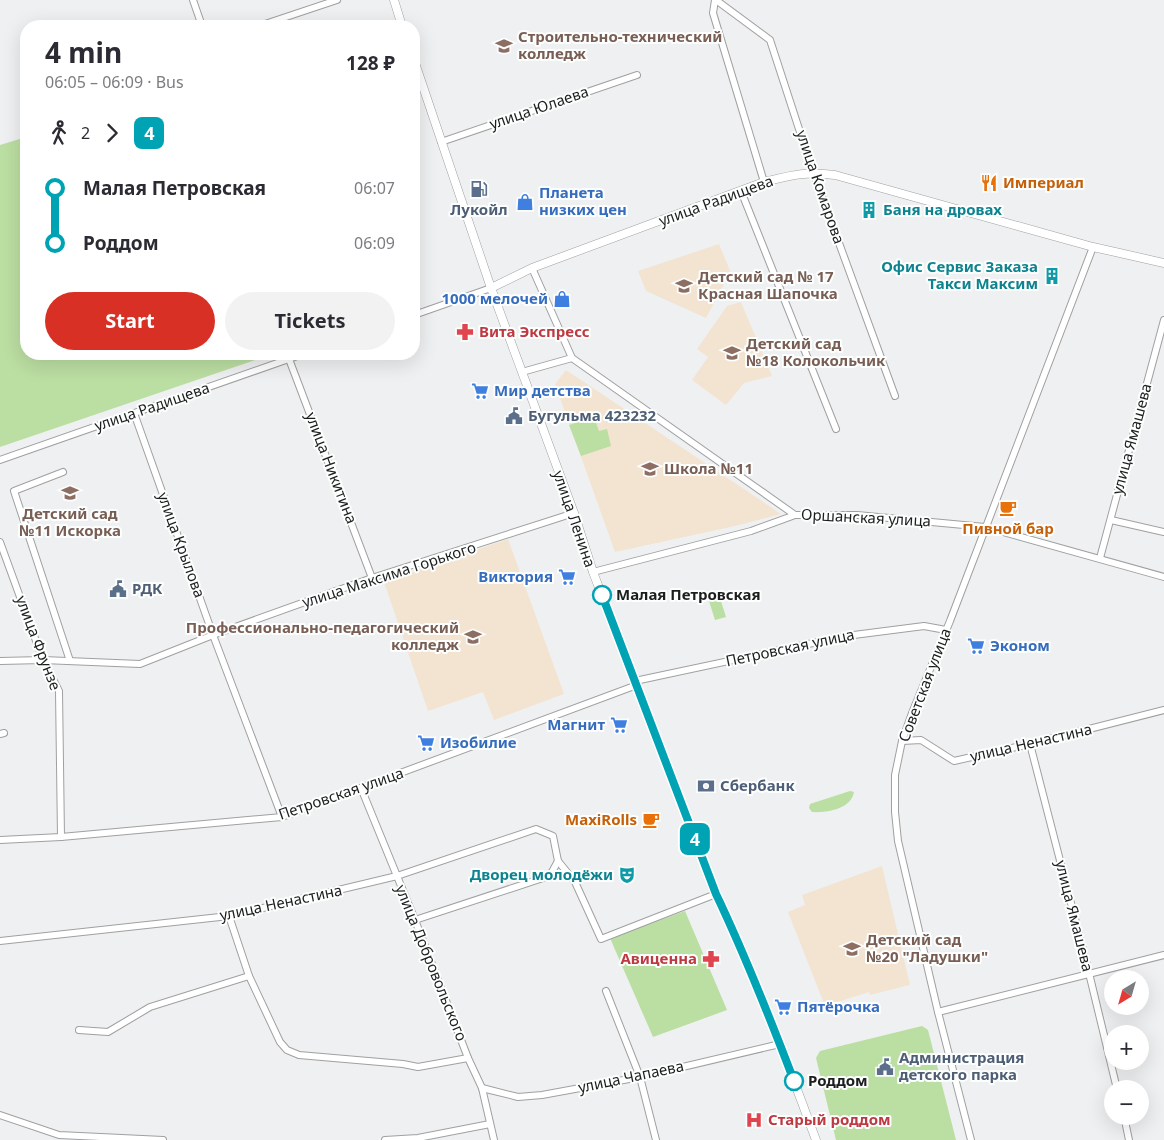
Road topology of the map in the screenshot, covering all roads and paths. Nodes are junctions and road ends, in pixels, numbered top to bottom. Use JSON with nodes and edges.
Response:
{"nodes":[{"id":1,"x":193,"y":0,"type":"edge"},
{"id":2,"x":337,"y":0,"type":"edge"},
{"id":3,"x":394,"y":0,"type":"edge"},
{"id":4,"x":716,"y":0,"type":"edge"},
{"id":5,"x":200,"y":20,"type":"edge"},
{"id":6,"x":277,"y":20,"type":"edge"},
{"id":7,"x":400,"y":20,"type":"edge"},
{"id":8,"x":637,"y":75,"type":"dead end"},
{"id":9,"x":420,"y":78,"type":"edge"},
{"id":10,"x":441,"y":142,"type":"junction"},
{"id":11,"x":813,"y":172,"type":"junction"},
{"id":12,"x":764,"y":182,"type":"junction"},
{"id":13,"x":741,"y":191,"type":"junction"},
{"id":14,"x":1093,"y":247,"type":"junction"},
{"id":15,"x":1164,"y":262,"type":"edge"},
{"id":16,"x":532,"y":268,"type":"junction"},
{"id":17,"x":491,"y":288,"type":"junction"},
{"id":18,"x":420,"y":313,"type":"edge"},
{"id":19,"x":1164,"y":320,"type":"edge"},
{"id":20,"x":572,"y":358,"type":"junction"},
{"id":21,"x":286,"y":360,"type":"edge"},
{"id":22,"x":289,"y":360,"type":"edge"},
{"id":23,"x":522,"y":372,"type":"junction"},
{"id":24,"x":895,"y":396,"type":"dead end"},
{"id":25,"x":134,"y":413,"type":"junction"},
{"id":26,"x":836,"y":428,"type":"dead end"},
{"id":27,"x":0,"y":460,"type":"edge"},
{"id":28,"x":63,"y":472,"type":"dead end"},
{"id":29,"x":574,"y":513,"type":"junction"},
{"id":30,"x":795,"y":515,"type":"junction"},
{"id":31,"x":1111,"y":520,"type":"junction"},
{"id":32,"x":985,"y":527,"type":"junction"},
{"id":33,"x":1164,"y":532,"type":"edge"},
{"id":34,"x":0,"y":542,"type":"edge"},
{"id":35,"x":1100,"y":558,"type":"junction"},
{"id":36,"x":592,"y":572,"type":"junction"},
{"id":37,"x":1164,"y":577,"type":"edge"},
{"id":38,"x":372,"y":578,"type":"junction"},
{"id":39,"x":946,"y":630,"type":"junction"},
{"id":40,"x":213,"y":635,"type":"junction"},
{"id":41,"x":43,"y":660,"type":"junction"},
{"id":42,"x":0,"y":661,"type":"edge"},
{"id":43,"x":70,"y":661,"type":"junction"},
{"id":44,"x":636,"y":683,"type":"junction"},
{"id":45,"x":1164,"y":710,"type":"edge"},
{"id":46,"x":902,"y":742,"type":"junction"},
{"id":47,"x":1030,"y":744,"type":"junction"},
{"id":48,"x":361,"y":788,"type":"junction"},
{"id":49,"x":282,"y":817,"type":"junction"},
{"id":50,"x":60,"y":837,"type":"junction"},
{"id":51,"x":0,"y":840,"type":"edge"},
{"id":52,"x":558,"y":861,"type":"junction"},
{"id":53,"x":397,"y":876,"type":"junction"},
{"id":54,"x":716,"y":894,"type":"junction"},
{"id":55,"x":229,"y":916,"type":"junction"},
{"id":56,"x":415,"y":920,"type":"junction"},
{"id":57,"x":0,"y":941,"type":"edge"},
{"id":58,"x":1164,"y":955,"type":"edge"},
{"id":59,"x":1089,"y":973,"type":"junction"},
{"id":60,"x":249,"y":976,"type":"junction"},
{"id":61,"x":606,"y":991,"type":"dead end"},
{"id":62,"x":938,"y":1012,"type":"junction"},
{"id":63,"x":79,"y":1030,"type":"dead end"},
{"id":64,"x":780,"y":1044,"type":"junction"},
{"id":65,"x":468,"y":1058,"type":"junction"},
{"id":66,"x":640,"y":1077,"type":"junction"},
{"id":67,"x":1115,"y":1080,"type":"edge"},
{"id":68,"x":482,"y":1088,"type":"junction"},
{"id":69,"x":0,"y":1115,"type":"edge"},
{"id":70,"x":490,"y":1124,"type":"junction"},
{"id":71,"x":1126,"y":1125,"type":"edge"},
{"id":72,"x":418,"y":1139,"type":"edge"},
{"id":73,"x":163,"y":1140,"type":"edge"},
{"id":74,"x":385,"y":1140,"type":"edge"},
{"id":75,"x":494,"y":1140,"type":"edge"},
{"id":76,"x":656,"y":1140,"type":"edge"},
{"id":77,"x":816,"y":1140,"type":"edge"},
{"id":78,"x":971,"y":1140,"type":"edge"},
{"id":79,"x":1129,"y":1140,"type":"edge"}],
"edges":[{"from":1,"to":5,"type":"street"},
{"from":2,"to":6,"type":"street"},
{"from":3,"to":7,"type":"main road"},
{"from":4,"to":11,"type":"street","name":"улица Комарова"},
{"from":4,"to":12,"type":"street"},
{"from":8,"to":10,"type":"street","name":"улица Юлаева"},
{"from":9,"to":10,"type":"main road","name":"улица Ленина"},
{"from":10,"to":17,"type":"main road","name":"улица Ленина"},
{"from":11,"to":12,"type":"main road","name":"улица Радищева"},
{"from":11,"to":14,"type":"main road","name":"улица Радищева"},
{"from":11,"to":24,"type":"street","name":"улица Комарова"},
{"from":12,"to":13,"type":"main road","name":"улица Радищева"},
{"from":13,"to":16,"type":"main road","name":"улица Радищева"},
{"from":13,"to":26,"type":"street"},
{"from":14,"to":15,"type":"main road","name":"улица Радищева"},
{"from":14,"to":32,"type":"street","name":"Советская улица"},
{"from":16,"to":17,"type":"main road","name":"улица Радищева"},
{"from":16,"to":20,"type":"street"},
{"from":17,"to":18,"type":"street","name":"улица Радищева"},
{"from":17,"to":23,"type":"main road","name":"улица Ленина"},
{"from":19,"to":31,"type":"street","name":"улица Ямашева"},
{"from":20,"to":23,"type":"street"},
{"from":20,"to":30,"type":"street","name":"Оршанская улица"},
{"from":21,"to":25,"type":"street","name":"улица Радищева"},
{"from":22,"to":38,"type":"street","name":"улица Никитина"},
{"from":23,"to":29,"type":"main road","name":"улица Ленина"},
{"from":25,"to":27,"type":"street","name":"улица Радищева"},
{"from":25,"to":40,"type":"street","name":"улица Крылова"},
{"from":28,"to":43,"type":"street"},
{"from":29,"to":36,"type":"main road","name":"улица Ленина"},
{"from":29,"to":38,"type":"street","name":"улица Максима Горького"},
{"from":30,"to":32,"type":"street","name":"Оршанская улица"},
{"from":30,"to":36,"type":"street"},
{"from":31,"to":33,"type":"street"},
{"from":31,"to":35,"type":"street","name":"улица Ямашева"},
{"from":32,"to":35,"type":"street","name":"Оршанская улица"},
{"from":32,"to":39,"type":"street","name":"Советская улица"},
{"from":34,"to":41,"type":"street","name":"улица Фрунзе"},
{"from":35,"to":37,"type":"street","name":"Оршанская улица"},
{"from":36,"to":44,"type":"main road","name":"улица Ленина"},
{"from":38,"to":40,"type":"street","name":"улица Максима Горького"},
{"from":39,"to":44,"type":"street","name":"Петровская улица"},
{"from":39,"to":46,"type":"street","name":"Советская улица"},
{"from":40,"to":43,"type":"street","name":"улица Максима Горького"},
{"from":40,"to":49,"type":"street","name":"улица Крылова"},
{"from":41,"to":42,"type":"street","name":"улица Максима Горького"},
{"from":41,"to":43,"type":"street","name":"улица Максима Горького"},
{"from":41,"to":50,"type":"street","name":"улица Фрунзе"},
{"from":44,"to":48,"type":"street","name":"Петровская улица"},
{"from":44,"to":54,"type":"main road","name":"улица Ленина"},
{"from":45,"to":47,"type":"street","name":"улица Ненастина"},
{"from":46,"to":47,"type":"street","name":"улица Ненастина"},
{"from":46,"to":62,"type":"street","name":"Советская улица"},
{"from":47,"to":59,"type":"street","name":"улица Ямашева"},
{"from":48,"to":49,"type":"street","name":"Петровская улица"},
{"from":48,"to":53,"type":"street","name":"улица Добровольского"},
{"from":49,"to":50,"type":"street","name":"Петровская улица"},
{"from":50,"to":51,"type":"street","name":"Петровская улица"},
{"from":52,"to":53,"type":"street","name":"улица Ненастина"},
{"from":52,"to":54,"type":"street"},
{"from":52,"to":56,"type":"street"},
{"from":53,"to":55,"type":"street","name":"улица Ненастина"},
{"from":53,"to":56,"type":"street","name":"улица Добровольского"},
{"from":54,"to":64,"type":"main road","name":"улица Ленина"},
{"from":55,"to":57,"type":"street","name":"улица Ненастина"},
{"from":55,"to":60,"type":"street"},
{"from":56,"to":65,"type":"street","name":"улица Добровольского"},
{"from":58,"to":59,"type":"street"},
{"from":59,"to":62,"type":"street"},
{"from":59,"to":67,"type":"street","name":"улица Ямашева"},
{"from":60,"to":63,"type":"street"},
{"from":60,"to":65,"type":"street"},
{"from":61,"to":66,"type":"street"},
{"from":62,"to":78,"type":"street","name":"Советская улица"},
{"from":64,"to":66,"type":"street","name":"улица Чапаева"},
{"from":64,"to":77,"type":"main road","name":"улица Ленина"},
{"from":65,"to":68,"type":"street","name":"улица Добровольского"},
{"from":66,"to":68,"type":"street","name":"улица Чапаева"},
{"from":66,"to":76,"type":"street"},
{"from":68,"to":70,"type":"street","name":"улица Добровольского"},
{"from":69,"to":73,"type":"street"},
{"from":70,"to":72,"type":"street"},
{"from":70,"to":75,"type":"street","name":"улица Добровольского"},
{"from":71,"to":79,"type":"street"},
{"from":72,"to":74,"type":"street"}]}
